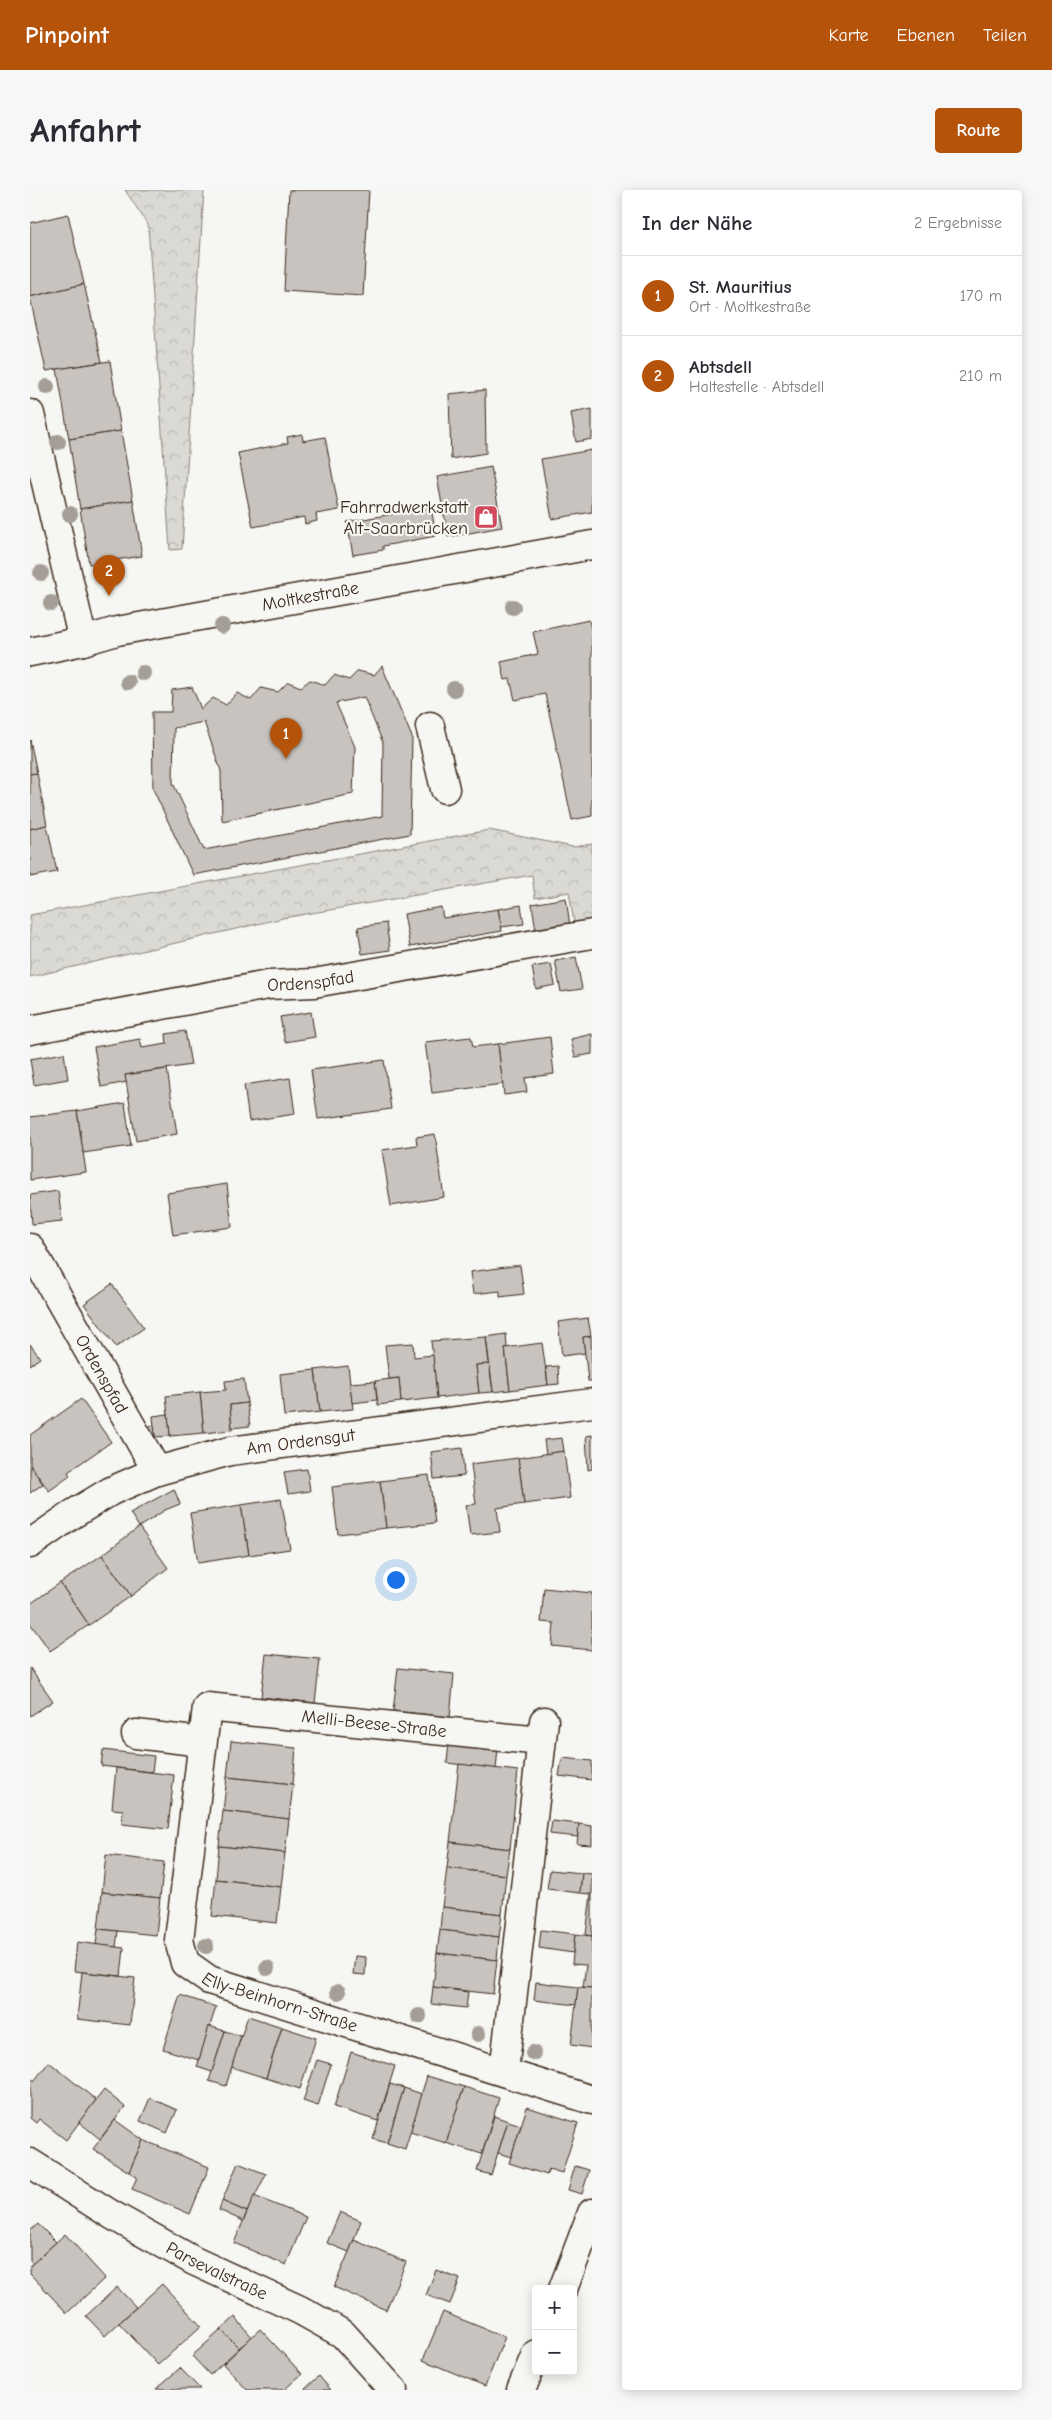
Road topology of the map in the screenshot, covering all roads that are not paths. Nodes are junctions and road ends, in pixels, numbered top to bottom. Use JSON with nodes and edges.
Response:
{"nodes":[{"id":1,"x":30,"y":414,"type":"edge"},
{"id":2,"x":592,"y":545,"type":"edge"},
{"id":3,"x":83,"y":641,"type":"junction"},
{"id":4,"x":30,"y":652,"type":"edge"},
{"id":5,"x":430,"y":726,"type":"dead end"},
{"id":6,"x":445,"y":789,"type":"dead end"},
{"id":7,"x":592,"y":934,"type":"edge"},
{"id":8,"x":30,"y":1030,"type":"edge"},
{"id":9,"x":30,"y":1248,"type":"edge"},
{"id":10,"x":38,"y":1283,"type":"edge"},
{"id":11,"x":592,"y":1403,"type":"edge"},
{"id":12,"x":158,"y":1471,"type":"junction"},
{"id":13,"x":30,"y":1544,"type":"edge"},
{"id":14,"x":207,"y":1707,"type":"joint"},
{"id":15,"x":136,"y":1734,"type":"dead end"},
{"id":16,"x":202,"y":1742,"type":"junction"},
{"id":17,"x":504,"y":2072,"type":"junction"},
{"id":18,"x":592,"y":2100,"type":"edge"},
{"id":19,"x":30,"y":2163,"type":"edge"},
{"id":20,"x":592,"y":2213,"type":"edge"},
{"id":21,"x":565,"y":2285,"type":"edge"},
{"id":22,"x":532,"y":2364,"type":"edge"},
{"id":23,"x":393,"y":2390,"type":"edge"},
{"id":24,"x":521,"y":2390,"type":"edge"}],
"edges":[{"from":1,"to":3,"type":"street"},
{"from":2,"to":3,"type":"street","name":"Moltkestraße"},
{"from":3,"to":4,"type":"street","name":"Moltkestraße"},
{"from":5,"to":6,"type":"street"},
{"from":7,"to":8,"type":"street","name":"Ordenspfad"},
{"from":9,"to":10,"type":"street","name":"Ordenspfad"},
{"from":10,"to":12,"type":"street","name":"Ordenspfad"},
{"from":11,"to":12,"type":"street","name":"Am Ordensgut"},
{"from":12,"to":13,"type":"street","name":"Am Ordensgut"},
{"from":14,"to":16,"type":"street","name":"Elly-Beinhorn-Straße"},
{"from":14,"to":17,"type":"street","name":"Melli-Beese-Straße"},
{"from":15,"to":16,"type":"street"},
{"from":16,"to":17,"type":"street","name":"Elly-Beinhorn-Straße"},
{"from":17,"to":18,"type":"street","name":"Elly-Beinhorn-Straße"},
{"from":19,"to":23,"type":"street","name":"Parsevalstraße"},
{"from":20,"to":21,"type":"street"},
{"from":22,"to":24,"type":"street"}]}
